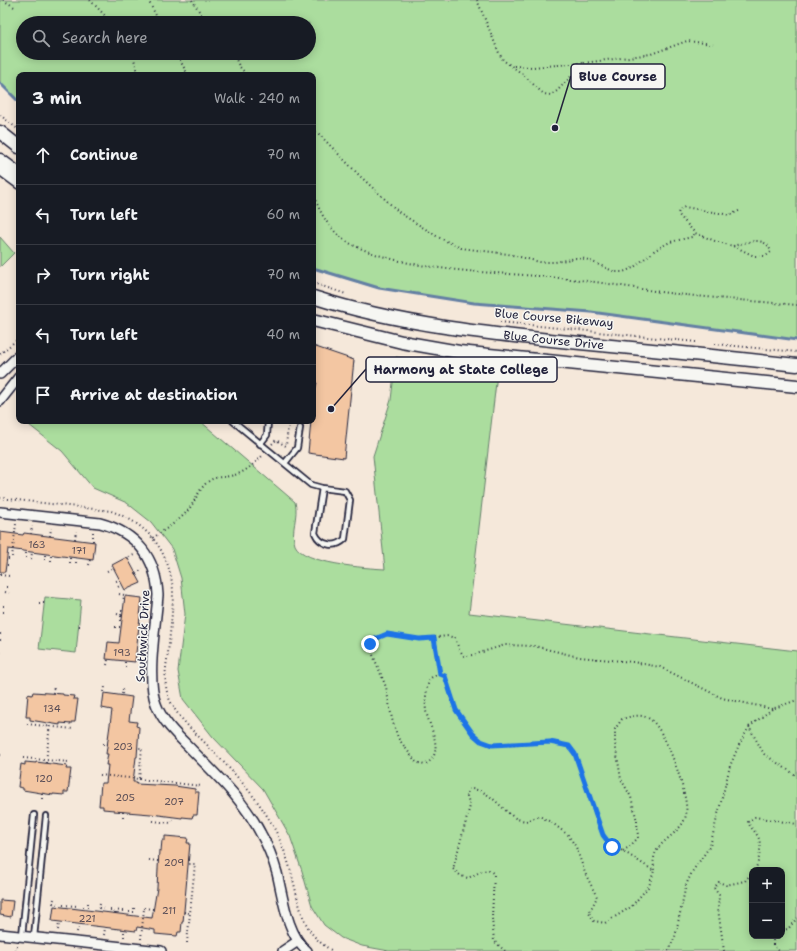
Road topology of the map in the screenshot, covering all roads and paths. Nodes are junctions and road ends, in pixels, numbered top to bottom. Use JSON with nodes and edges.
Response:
{"nodes":[{"id":1,"x":3,"y":0,"type":"edge"},
{"id":2,"x":90,"y":0,"type":"edge"},
{"id":3,"x":148,"y":0,"type":"edge"},
{"id":4,"x":192,"y":0,"type":"edge"},
{"id":5,"x":477,"y":0,"type":"edge"},
{"id":6,"x":16,"y":8,"type":"dead end"},
{"id":7,"x":105,"y":16,"type":"edge"},
{"id":8,"x":156,"y":16,"type":"edge"},
{"id":9,"x":204,"y":16,"type":"edge"},
{"id":10,"x":712,"y":44,"type":"dead end"},
{"id":11,"x":134,"y":60,"type":"edge"},
{"id":12,"x":180,"y":60,"type":"edge"},
{"id":13,"x":236,"y":60,"type":"edge"},
{"id":14,"x":584,"y":63,"type":"junction"},
{"id":15,"x":512,"y":66,"type":"junction"},
{"id":16,"x":138,"y":72,"type":"edge"},
{"id":17,"x":186,"y":72,"type":"edge"},
{"id":18,"x":244,"y":72,"type":"edge"},
{"id":19,"x":0,"y":115,"type":"edge"},
{"id":20,"x":16,"y":128,"type":"edge"},
{"id":21,"x":316,"y":131,"type":"edge"},
{"id":22,"x":0,"y":132,"type":"edge"},
{"id":23,"x":16,"y":145,"type":"edge"},
{"id":24,"x":0,"y":160,"type":"edge"},
{"id":25,"x":0,"y":170,"type":"edge"},
{"id":26,"x":16,"y":172,"type":"edge"},
{"id":27,"x":16,"y":182,"type":"edge"},
{"id":28,"x":316,"y":204,"type":"edge"},
{"id":29,"x":741,"y":210,"type":"dead end"},
{"id":30,"x":695,"y":233,"type":"junction"},
{"id":31,"x":733,"y":246,"type":"junction"},
{"id":32,"x":316,"y":284,"type":"edge"},
{"id":33,"x":347,"y":294,"type":"dead end"},
{"id":34,"x":316,"y":298,"type":"edge"},
{"id":35,"x":797,"y":306,"type":"edge"},
{"id":36,"x":316,"y":321,"type":"edge"},
{"id":37,"x":493,"y":322,"type":"dead end"},
{"id":38,"x":16,"y":341,"type":"edge"},
{"id":39,"x":701,"y":343,"type":"dead end"},
{"id":40,"x":709,"y":343,"type":"dead end"},
{"id":41,"x":797,"y":352,"type":"edge"},
{"id":42,"x":0,"y":354,"type":"edge"},
{"id":43,"x":16,"y":358,"type":"edge"},
{"id":44,"x":797,"y":365,"type":"edge"},
{"id":45,"x":0,"y":374,"type":"edge"},
{"id":46,"x":16,"y":381,"type":"edge"},
{"id":47,"x":797,"y":386,"type":"edge"},
{"id":48,"x":0,"y":401,"type":"edge"},
{"id":49,"x":237,"y":424,"type":"edge"},
{"id":50,"x":268,"y":424,"type":"edge"},
{"id":51,"x":288,"y":427,"type":"dead end"},
{"id":52,"x":300,"y":428,"type":"dead end"},
{"id":53,"x":260,"y":444,"type":"junction"},
{"id":54,"x":268,"y":450,"type":"junction"},
{"id":55,"x":285,"y":463,"type":"junction"},
{"id":56,"x":322,"y":488,"type":"junction"},
{"id":57,"x":0,"y":498,"type":"edge"},
{"id":58,"x":0,"y":512,"type":"edge"},
{"id":59,"x":16,"y":524,"type":"dead end"},
{"id":60,"x":32,"y":526,"type":"dead end"},
{"id":61,"x":51,"y":528,"type":"dead end"},
{"id":62,"x":76,"y":530,"type":"dead end"},
{"id":63,"x":93,"y":532,"type":"dead end"},
{"id":64,"x":31,"y":534,"type":"dead end"},
{"id":65,"x":50,"y":536,"type":"dead end"},
{"id":66,"x":153,"y":538,"type":"junction"},
{"id":67,"x":10,"y":540,"type":"dead end"},
{"id":68,"x":14,"y":540,"type":"junction"},
{"id":69,"x":75,"y":540,"type":"dead end"},
{"id":70,"x":93,"y":541,"type":"dead end"},
{"id":71,"x":9,"y":545,"type":"dead end"},
{"id":72,"x":14,"y":546,"type":"junction"},
{"id":73,"x":26,"y":552,"type":"dead end"},
{"id":74,"x":32,"y":553,"type":"dead end"},
{"id":75,"x":45,"y":554,"type":"dead end"},
{"id":76,"x":51,"y":555,"type":"dead end"},
{"id":77,"x":134,"y":555,"type":"dead end"},
{"id":78,"x":129,"y":557,"type":"dead end"},
{"id":79,"x":26,"y":558,"type":"dead end"},
{"id":80,"x":70,"y":558,"type":"dead end"},
{"id":81,"x":8,"y":559,"type":"dead end"},
{"id":82,"x":31,"y":559,"type":"dead end"},
{"id":83,"x":76,"y":559,"type":"dead end"},
{"id":84,"x":45,"y":560,"type":"dead end"},
{"id":85,"x":90,"y":560,"type":"dead end"},
{"id":86,"x":51,"y":561,"type":"dead end"},
{"id":87,"x":70,"y":563,"type":"dead end"},
{"id":88,"x":76,"y":563,"type":"dead end"},
{"id":89,"x":7,"y":565,"type":"dead end"},
{"id":90,"x":11,"y":565,"type":"dead end"},
{"id":91,"x":89,"y":565,"type":"dead end"},
{"id":92,"x":113,"y":568,"type":"dead end"},
{"id":93,"x":144,"y":569,"type":"dead end"},
{"id":94,"x":107,"y":571,"type":"dead end"},
{"id":95,"x":136,"y":573,"type":"dead end"},
{"id":96,"x":0,"y":575,"type":"edge"},
{"id":97,"x":10,"y":576,"type":"dead end"},
{"id":98,"x":119,"y":580,"type":"dead end"},
{"id":99,"x":116,"y":581,"type":"dead end"},
{"id":100,"x":121,"y":585,"type":"dead end"},
{"id":101,"x":6,"y":587,"type":"dead end"},
{"id":102,"x":9,"y":587,"type":"dead end"},
{"id":103,"x":118,"y":587,"type":"dead end"},
{"id":104,"x":5,"y":592,"type":"dead end"},
{"id":105,"x":8,"y":593,"type":"dead end"},
{"id":106,"x":119,"y":594,"type":"dead end"},
{"id":107,"x":123,"y":602,"type":"dead end"},
{"id":108,"x":40,"y":603,"type":"dead end"},
{"id":109,"x":44,"y":603,"type":"dead end"},
{"id":110,"x":3,"y":606,"type":"dead end"},
{"id":111,"x":7,"y":606,"type":"dead end"},
{"id":112,"x":142,"y":607,"type":"dead end"},
{"id":113,"x":122,"y":608,"type":"dead end"},
{"id":114,"x":148,"y":608,"type":"dead end"},
{"id":115,"x":3,"y":612,"type":"dead end"},
{"id":116,"x":7,"y":612,"type":"dead end"},
{"id":117,"x":117,"y":614,"type":"dead end"},
{"id":118,"x":121,"y":615,"type":"junction"},
{"id":119,"x":121,"y":621,"type":"dead end"},
{"id":120,"x":79,"y":626,"type":"dead end"},
{"id":121,"x":83,"y":626,"type":"dead end"},
{"id":122,"x":115,"y":626,"type":"dead end"},
{"id":123,"x":140,"y":626,"type":"dead end"},
{"id":124,"x":120,"y":627,"type":"dead end"},
{"id":125,"x":146,"y":627,"type":"dead end"},
{"id":126,"x":0,"y":634,"type":"edge"},
{"id":127,"x":4,"y":634,"type":"dead end"},
{"id":128,"x":434,"y":638,"type":"junction"},
{"id":129,"x":0,"y":640,"type":"edge"},
{"id":130,"x":4,"y":640,"type":"dead end"},
{"id":131,"x":108,"y":660,"type":"dead end"},
{"id":132,"x":125,"y":662,"type":"dead end"},
{"id":133,"x":107,"y":665,"type":"dead end"},
{"id":134,"x":125,"y":667,"type":"dead end"},
{"id":135,"x":440,"y":674,"type":"junction"},
{"id":136,"x":54,"y":687,"type":"dead end"},
{"id":137,"x":105,"y":687,"type":"dead end"},
{"id":138,"x":123,"y":689,"type":"dead end"},
{"id":139,"x":104,"y":692,"type":"dead end"},
{"id":140,"x":53,"y":693,"type":"dead end"},
{"id":141,"x":122,"y":694,"type":"dead end"},
{"id":142,"x":797,"y":700,"type":"edge"},
{"id":143,"x":772,"y":709,"type":"junction"},
{"id":144,"x":27,"y":724,"type":"dead end"},
{"id":145,"x":50,"y":725,"type":"junction"},
{"id":146,"x":749,"y":727,"type":"junction"},
{"id":147,"x":73,"y":729,"type":"dead end"},
{"id":148,"x":103,"y":744,"type":"dead end"},
{"id":149,"x":108,"y":744,"type":"dead end"},
{"id":150,"x":138,"y":748,"type":"dead end"},
{"id":151,"x":24,"y":758,"type":"dead end"},
{"id":152,"x":46,"y":761,"type":"junction"},
{"id":153,"x":69,"y":762,"type":"dead end"},
{"id":154,"x":100,"y":775,"type":"dead end"},
{"id":155,"x":797,"y":776,"type":"edge"},
{"id":156,"x":127,"y":778,"type":"junction"},
{"id":157,"x":139,"y":779,"type":"junction"},
{"id":158,"x":127,"y":781,"type":"dead end"},
{"id":159,"x":201,"y":786,"type":"dead end"},
{"id":160,"x":42,"y":794,"type":"dead end"},
{"id":161,"x":42,"y":800,"type":"dead end"},
{"id":162,"x":124,"y":812,"type":"dead end"},
{"id":163,"x":34,"y":815,"type":"dead end"},
{"id":164,"x":46,"y":816,"type":"dead end"},
{"id":165,"x":123,"y":817,"type":"dead end"},
{"id":166,"x":172,"y":817,"type":"dead end"},
{"id":167,"x":153,"y":821,"type":"dead end"},
{"id":168,"x":797,"y":824,"type":"edge"},
{"id":169,"x":623,"y":851,"type":"junction"},
{"id":170,"x":149,"y":860,"type":"dead end"},
{"id":171,"x":158,"y":861,"type":"dead end"},
{"id":172,"x":189,"y":864,"type":"dead end"},
{"id":173,"x":756,"y":867,"type":"edge"},
{"id":174,"x":654,"y":871,"type":"junction"},
{"id":175,"x":749,"y":876,"type":"edge"},
{"id":176,"x":54,"y":899,"type":"dead end"},
{"id":177,"x":71,"y":901,"type":"dead end"},
{"id":178,"x":88,"y":903,"type":"dead end"},
{"id":179,"x":58,"y":904,"type":"dead end"},
{"id":180,"x":63,"y":904,"type":"dead end"},
{"id":181,"x":100,"y":904,"type":"dead end"},
{"id":182,"x":71,"y":905,"type":"junction"},
{"id":183,"x":77,"y":906,"type":"dead end"},
{"id":184,"x":117,"y":906,"type":"dead end"},
{"id":185,"x":83,"y":907,"type":"dead end"},
{"id":186,"x":134,"y":908,"type":"dead end"},
{"id":187,"x":104,"y":909,"type":"dead end"},
{"id":188,"x":153,"y":909,"type":"dead end"},
{"id":189,"x":110,"y":910,"type":"dead end"},
{"id":190,"x":117,"y":910,"type":"junction"},
{"id":191,"x":124,"y":911,"type":"dead end"},
{"id":192,"x":129,"y":912,"type":"dead end"},
{"id":193,"x":184,"y":912,"type":"dead end"},
{"id":194,"x":190,"y":912,"type":"junction"},
{"id":195,"x":797,"y":918,"type":"edge"},
{"id":196,"x":59,"y":923,"type":"dead end"},
{"id":197,"x":78,"y":926,"type":"dead end"},
{"id":198,"x":105,"y":928,"type":"dead end"},
{"id":199,"x":58,"y":930,"type":"dead end"},
{"id":200,"x":124,"y":930,"type":"dead end"},
{"id":201,"x":785,"y":930,"type":"edge"},
{"id":202,"x":78,"y":932,"type":"dead end"},
{"id":203,"x":0,"y":934,"type":"edge"},
{"id":204,"x":104,"y":935,"type":"dead end"},
{"id":205,"x":22,"y":936,"type":"junction"},
{"id":206,"x":124,"y":937,"type":"dead end"},
{"id":207,"x":34,"y":938,"type":"junction"},
{"id":208,"x":141,"y":939,"type":"dead end"},
{"id":209,"x":773,"y":939,"type":"edge"},
{"id":210,"x":298,"y":941,"type":"junction"},
{"id":211,"x":187,"y":944,"type":"dead end"},
{"id":212,"x":17,"y":946,"type":"dead end"},
{"id":213,"x":16,"y":951,"type":"edge"},
{"id":214,"x":161,"y":951,"type":"edge"},
{"id":215,"x":283,"y":951,"type":"edge"},
{"id":216,"x":307,"y":951,"type":"edge"},
{"id":217,"x":333,"y":951,"type":"edge"},
{"id":218,"x":505,"y":951,"type":"edge"},
{"id":219,"x":668,"y":951,"type":"edge"},
{"id":220,"x":724,"y":951,"type":"edge"},
{"id":221,"x":779,"y":951,"type":"edge"}],
"edges":[{"from":1,"to":6,"type":"path"},
{"from":2,"to":7,"type":"path"},
{"from":3,"to":8,"type":"path"},
{"from":4,"to":9,"type":"path"},
{"from":5,"to":15,"type":"path"},
{"from":10,"to":14,"type":"path"},
{"from":11,"to":16,"type":"path"},
{"from":12,"to":17,"type":"path"},
{"from":13,"to":18,"type":"path"},
{"from":14,"to":15,"type":"path"},
{"from":14,"to":15,"type":"path"},
{"from":19,"to":20,"type":"path"},
{"from":21,"to":30,"type":"path"},
{"from":22,"to":23,"type":"main road"},
{"from":24,"to":26,"type":"main road"},
{"from":25,"to":27,"type":"street"},
{"from":28,"to":35,"type":"path"},
{"from":29,"to":30,"type":"path"},
{"from":30,"to":31,"type":"path"},
{"from":31,"to":31,"type":"path"},
{"from":32,"to":33,"type":"path"},
{"from":34,"to":44,"type":"main road","name":"Blue Course Drive"},
{"from":36,"to":47,"type":"main road","name":"Blue Course Drive"},
{"from":37,"to":39,"type":"path","name":"Blue Course Bikeway"},
{"from":38,"to":42,"type":"path"},
{"from":40,"to":41,"type":"path"},
{"from":43,"to":45,"type":"street"},
{"from":46,"to":48,"type":"street"},
{"from":49,"to":53,"type":"lane"},
{"from":50,"to":53,"type":"lane"},
{"from":51,"to":54,"type":"path"},
{"from":52,"to":55,"type":"lane"},
{"from":53,"to":54,"type":"lane"},
{"from":54,"to":55,"type":"lane"},
{"from":54,"to":66,"type":"path"},
{"from":55,"to":56,"type":"lane"},
{"from":56,"to":56,"type":"lane"},
{"from":57,"to":66,"type":"path"},
{"from":58,"to":210,"type":"street","name":"Southwick Drive"},
{"from":59,"to":68,"type":"path"},
{"from":60,"to":64,"type":"path"},
{"from":61,"to":65,"type":"path"},
{"from":62,"to":69,"type":"path"},
{"from":63,"to":70,"type":"path"},
{"from":66,"to":217,"type":"path"},
{"from":67,"to":68,"type":"path"},
{"from":68,"to":72,"type":"path"},
{"from":71,"to":72,"type":"path"},
{"from":72,"to":81,"type":"path"},
{"from":73,"to":79,"type":"path"},
{"from":74,"to":82,"type":"path"},
{"from":75,"to":84,"type":"path"},
{"from":76,"to":86,"type":"path"},
{"from":77,"to":78,"type":"path"},
{"from":80,"to":87,"type":"path"},
{"from":83,"to":88,"type":"path"},
{"from":85,"to":91,"type":"path"},
{"from":89,"to":90,"type":"path"},
{"from":92,"to":94,"type":"path"},
{"from":93,"to":95,"type":"path"},
{"from":96,"to":97,"type":"path"},
{"from":98,"to":99,"type":"path"},
{"from":100,"to":103,"type":"path"},
{"from":101,"to":102,"type":"path"},
{"from":104,"to":105,"type":"path"},
{"from":106,"to":107,"type":"path"},
{"from":108,"to":109,"type":"path"},
{"from":110,"to":111,"type":"path"},
{"from":112,"to":114,"type":"path"},
{"from":113,"to":118,"type":"path"},
{"from":115,"to":116,"type":"path"},
{"from":117,"to":118,"type":"path"},
{"from":118,"to":119,"type":"path"},
{"from":120,"to":121,"type":"path"},
{"from":122,"to":124,"type":"path"},
{"from":123,"to":125,"type":"path"},
{"from":126,"to":127,"type":"path"},
{"from":128,"to":135,"type":"path"},
{"from":128,"to":135,"type":"path"},
{"from":128,"to":143,"type":"path"},
{"from":129,"to":130,"type":"path"},
{"from":131,"to":133,"type":"path"},
{"from":132,"to":134,"type":"path"},
{"from":135,"to":169,"type":"path"},
{"from":136,"to":140,"type":"path"},
{"from":137,"to":139,"type":"path"},
{"from":138,"to":141,"type":"path"},
{"from":142,"to":143,"type":"path"},
{"from":143,"to":146,"type":"path"},
{"from":144,"to":145,"type":"path"},
{"from":145,"to":147,"type":"path"},
{"from":145,"to":152,"type":"path"},
{"from":146,"to":155,"type":"path"},
{"from":146,"to":219,"type":"path"},
{"from":148,"to":149,"type":"path"},
{"from":150,"to":157,"type":"path"},
{"from":151,"to":152,"type":"path"},
{"from":152,"to":153,"type":"path"},
{"from":154,"to":156,"type":"path"},
{"from":156,"to":157,"type":"path"},
{"from":156,"to":158,"type":"path"},
{"from":157,"to":159,"type":"path"},
{"from":160,"to":161,"type":"path"},
{"from":162,"to":165,"type":"path"},
{"from":163,"to":205,"type":"lane"},
{"from":164,"to":207,"type":"lane"},
{"from":166,"to":167,"type":"path"},
{"from":168,"to":173,"type":"path"},
{"from":169,"to":174,"type":"path"},
{"from":169,"to":174,"type":"path"},
{"from":170,"to":171,"type":"path"},
{"from":172,"to":194,"type":"path"},
{"from":174,"to":218,"type":"path"},
{"from":175,"to":220,"type":"path"},
{"from":176,"to":179,"type":"path"},
{"from":177,"to":182,"type":"path"},
{"from":178,"to":185,"type":"path"},
{"from":180,"to":182,"type":"path"},
{"from":181,"to":187,"type":"path"},
{"from":182,"to":183,"type":"path"},
{"from":184,"to":190,"type":"path"},
{"from":186,"to":192,"type":"path"},
{"from":188,"to":208,"type":"path"},
{"from":189,"to":190,"type":"path"},
{"from":190,"to":191,"type":"path"},
{"from":193,"to":194,"type":"path"},
{"from":194,"to":211,"type":"path"},
{"from":195,"to":201,"type":"path"},
{"from":196,"to":199,"type":"path"},
{"from":197,"to":202,"type":"path"},
{"from":198,"to":204,"type":"path"},
{"from":200,"to":206,"type":"path"},
{"from":203,"to":205,"type":"street"},
{"from":205,"to":207,"type":"street"},
{"from":207,"to":214,"type":"street"},
{"from":209,"to":221,"type":"path"},
{"from":210,"to":215,"type":"street"},
{"from":210,"to":216,"type":"street","name":"Southwick Drive"},
{"from":212,"to":213,"type":"path"}]}
